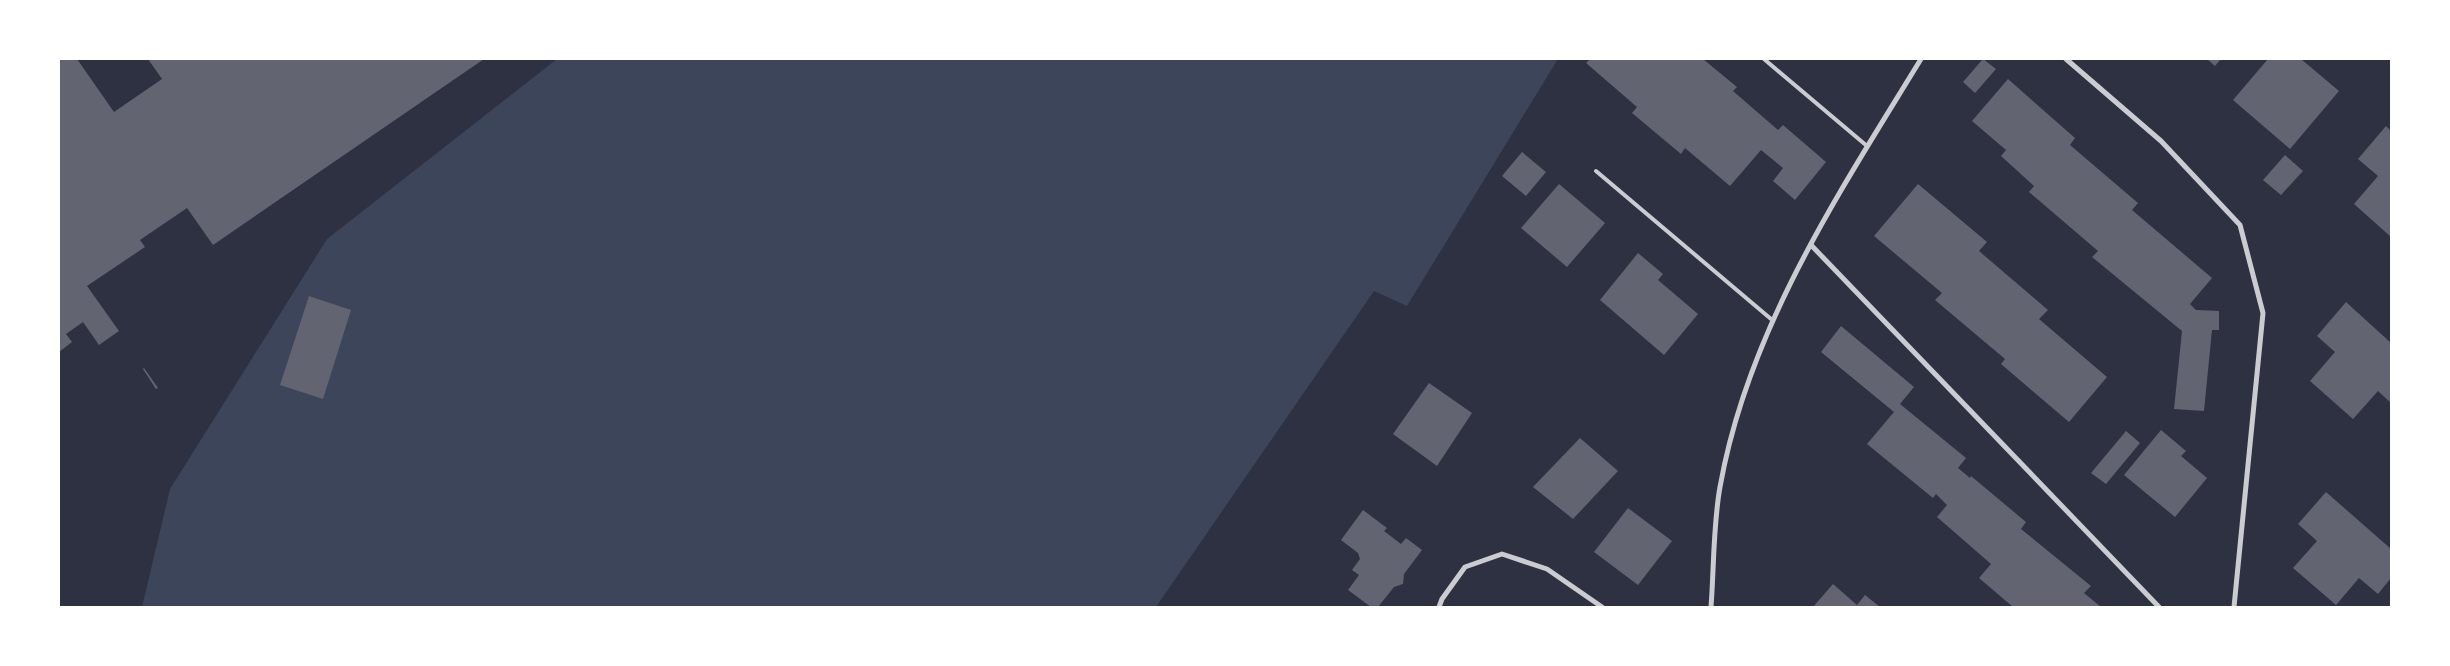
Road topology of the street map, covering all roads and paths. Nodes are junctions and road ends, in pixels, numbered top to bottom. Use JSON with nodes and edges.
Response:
{"nodes":[{"id":1,"x":1764,"y":59,"type":"edge"},
{"id":2,"x":1921,"y":59,"type":"edge"},
{"id":3,"x":2066,"y":59,"type":"edge"},
{"id":4,"x":1867,"y":146,"type":"junction"},
{"id":5,"x":1596,"y":171,"type":"dead end"},
{"id":6,"x":1811,"y":245,"type":"junction"},
{"id":7,"x":1771,"y":319,"type":"junction"},
{"id":8,"x":1439,"y":607,"type":"edge"},
{"id":9,"x":1602,"y":607,"type":"edge"},
{"id":10,"x":1711,"y":607,"type":"edge"},
{"id":11,"x":2159,"y":607,"type":"edge"},
{"id":12,"x":2234,"y":607,"type":"edge"}],
"edges":[{"from":1,"to":4,"type":"lane"},
{"from":2,"to":4,"type":"street"},
{"from":3,"to":12,"type":"street"},
{"from":4,"to":6,"type":"street"},
{"from":5,"to":7,"type":"lane"},
{"from":6,"to":7,"type":"street"},
{"from":6,"to":11,"type":"street"},
{"from":7,"to":10,"type":"street"},
{"from":8,"to":9,"type":"street"}]}
